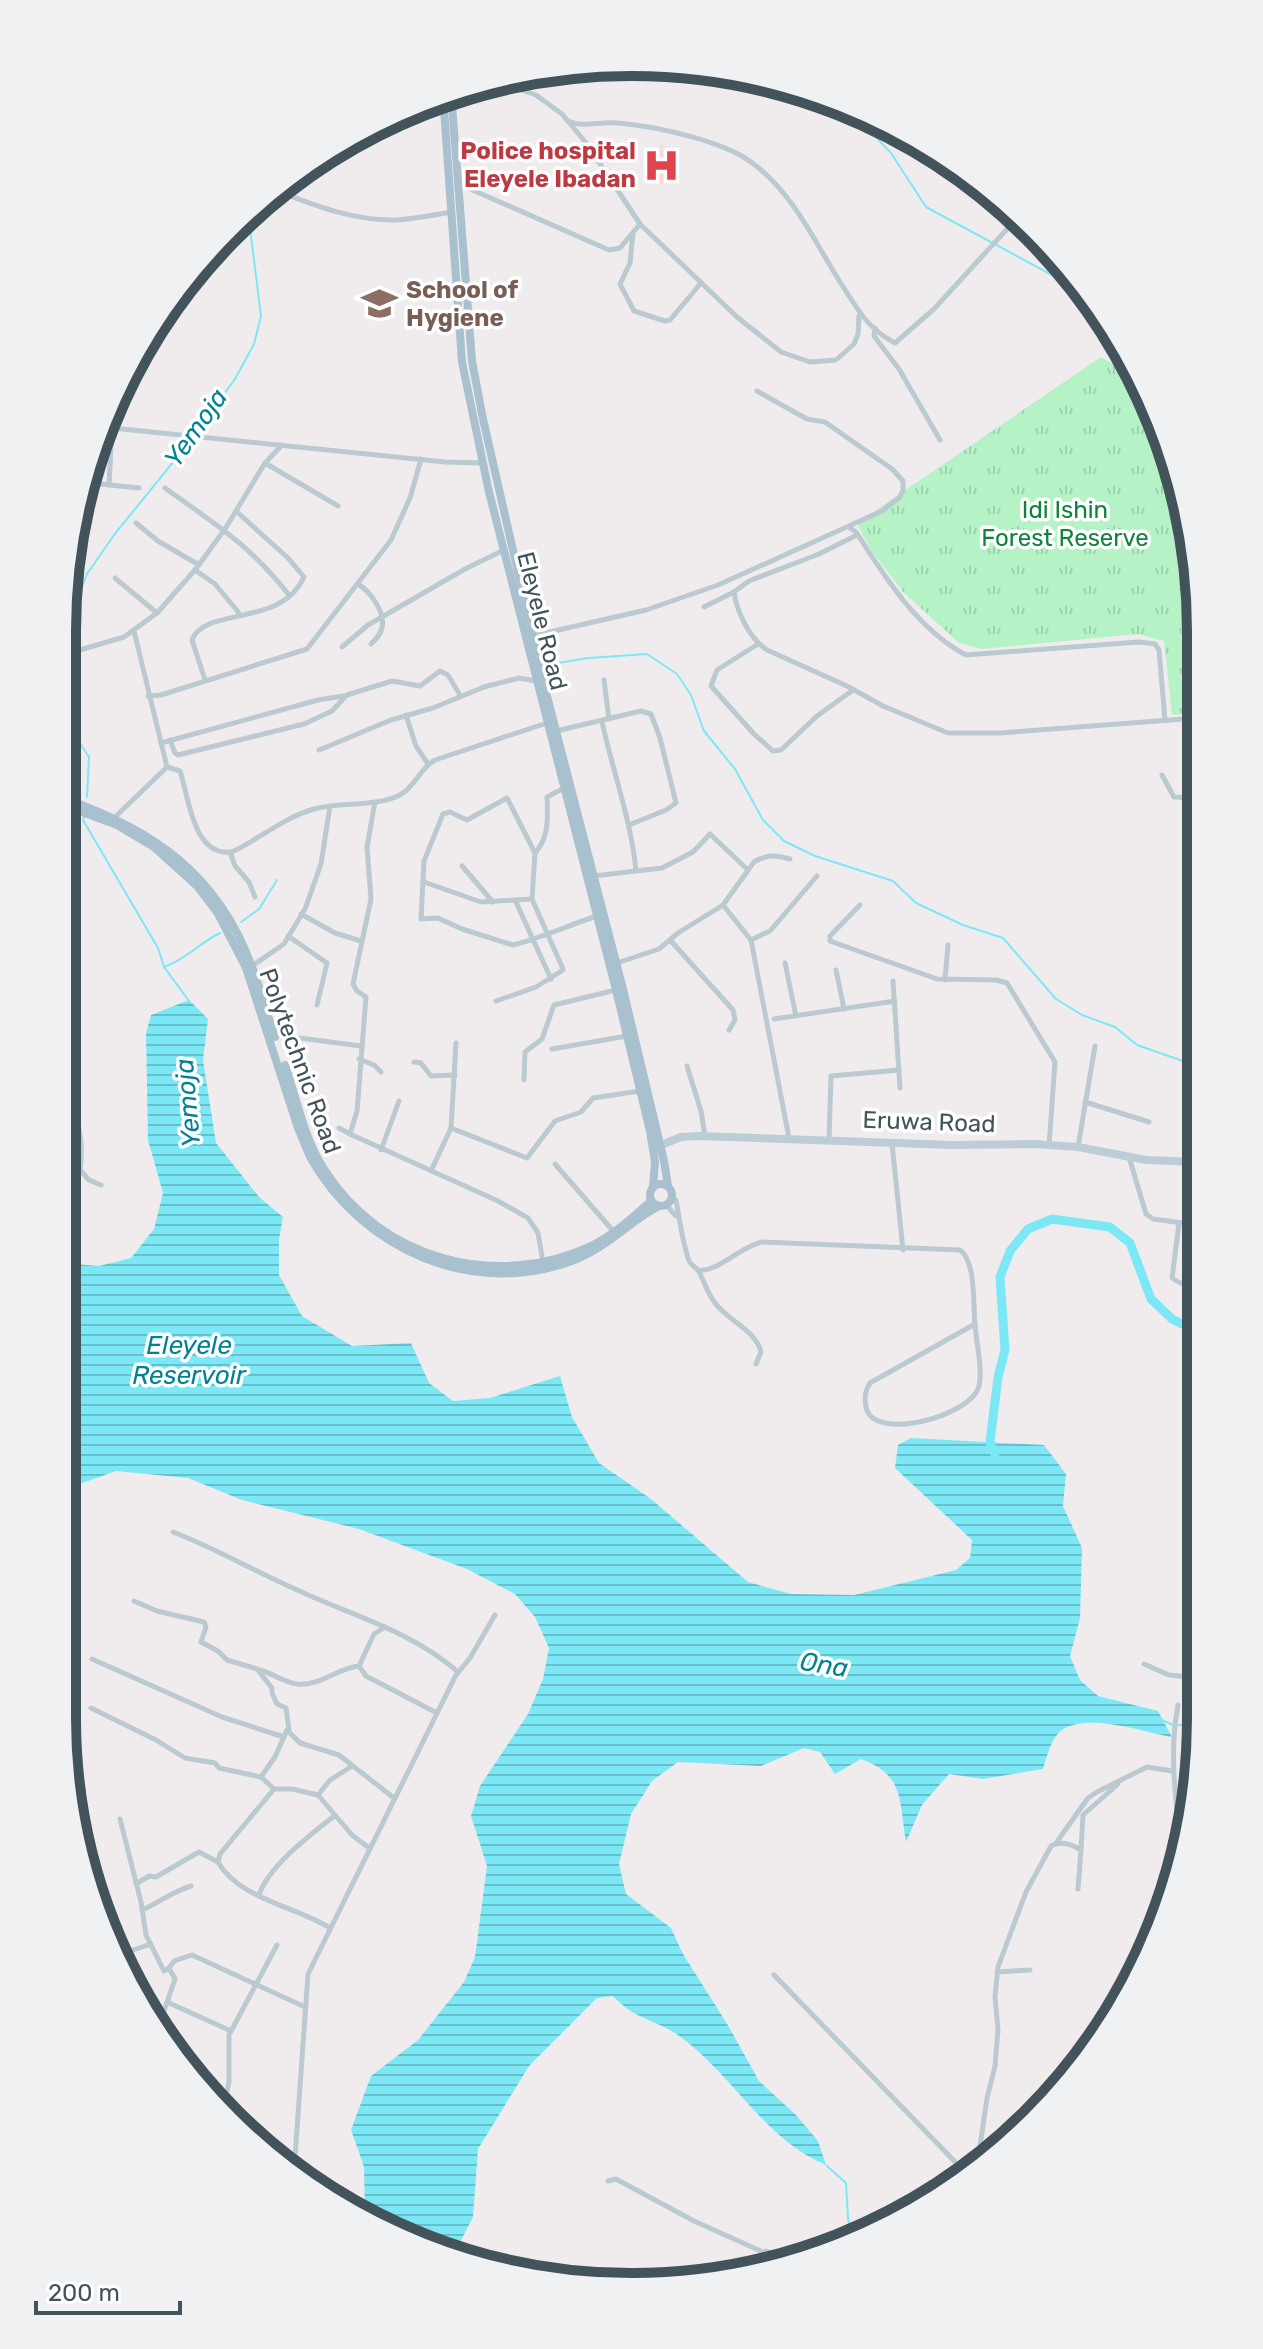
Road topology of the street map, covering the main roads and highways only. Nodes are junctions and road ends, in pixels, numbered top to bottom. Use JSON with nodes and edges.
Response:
{"nodes":[{"id":1,"x":452,"y":105,"type":"edge"},
{"id":2,"x":444,"y":108,"type":"edge"},
{"id":3,"x":472,"y":361,"type":"junction"},
{"id":4,"x":462,"y":362,"type":"junction"},
{"id":5,"x":530,"y":641,"type":"junction"},
{"id":6,"x":537,"y":676,"type":"junction"},
{"id":7,"x":76,"y":804,"type":"edge"},
{"id":8,"x":76,"y":809,"type":"edge"},
{"id":9,"x":112,"y":820,"type":"junction"},
{"id":10,"x":636,"y":1060,"type":"junction"},
{"id":11,"x":641,"y":1080,"type":"junction"},
{"id":12,"x":656,"y":1148,"type":"junction"},
{"id":13,"x":1187,"y":1162,"type":"edge"},
{"id":14,"x":668,"y":1186,"type":"junction"},
{"id":15,"x":653,"y":1187,"type":"junction"},
{"id":16,"x":657,"y":1204,"type":"junction"}],
"edges":[{"from":1,"to":3,"type":"main road","name":"Eleyele Road"},
{"from":2,"to":4,"type":"main road","name":"Eleyele Road"},
{"from":3,"to":4,"type":"main road"},
{"from":3,"to":5,"type":"main road","name":"Eleyele Road"},
{"from":4,"to":5,"type":"main road","name":"Eleyele Road"},
{"from":5,"to":6,"type":"main road","name":"Eleyele Road"},
{"from":6,"to":10,"type":"main road","name":"Eleyele Road"},
{"from":6,"to":10,"type":"main road","name":"Eleyele Road"},
{"from":7,"to":9,"type":"main road","name":"Polytechnic Road"},
{"from":8,"to":9,"type":"main road","name":"Polytechnic Road"},
{"from":9,"to":16,"type":"main road","name":"Polytechnic Road"},
{"from":9,"to":16,"type":"main road","name":"Polytechnic Road"},
{"from":10,"to":11,"type":"main road","name":"Eleyele Road"},
{"from":11,"to":12,"type":"main road","name":"Eleyele Road"},
{"from":11,"to":12,"type":"main road","name":"Eleyele Road"},
{"from":12,"to":13,"type":"main road","name":"Eruwa Road"},
{"from":12,"to":14,"type":"main road"},
{"from":12,"to":15,"type":"main road"},
{"from":14,"to":15,"type":"main road"},
{"from":14,"to":16,"type":"main road"},
{"from":15,"to":16,"type":"main road"}]}
